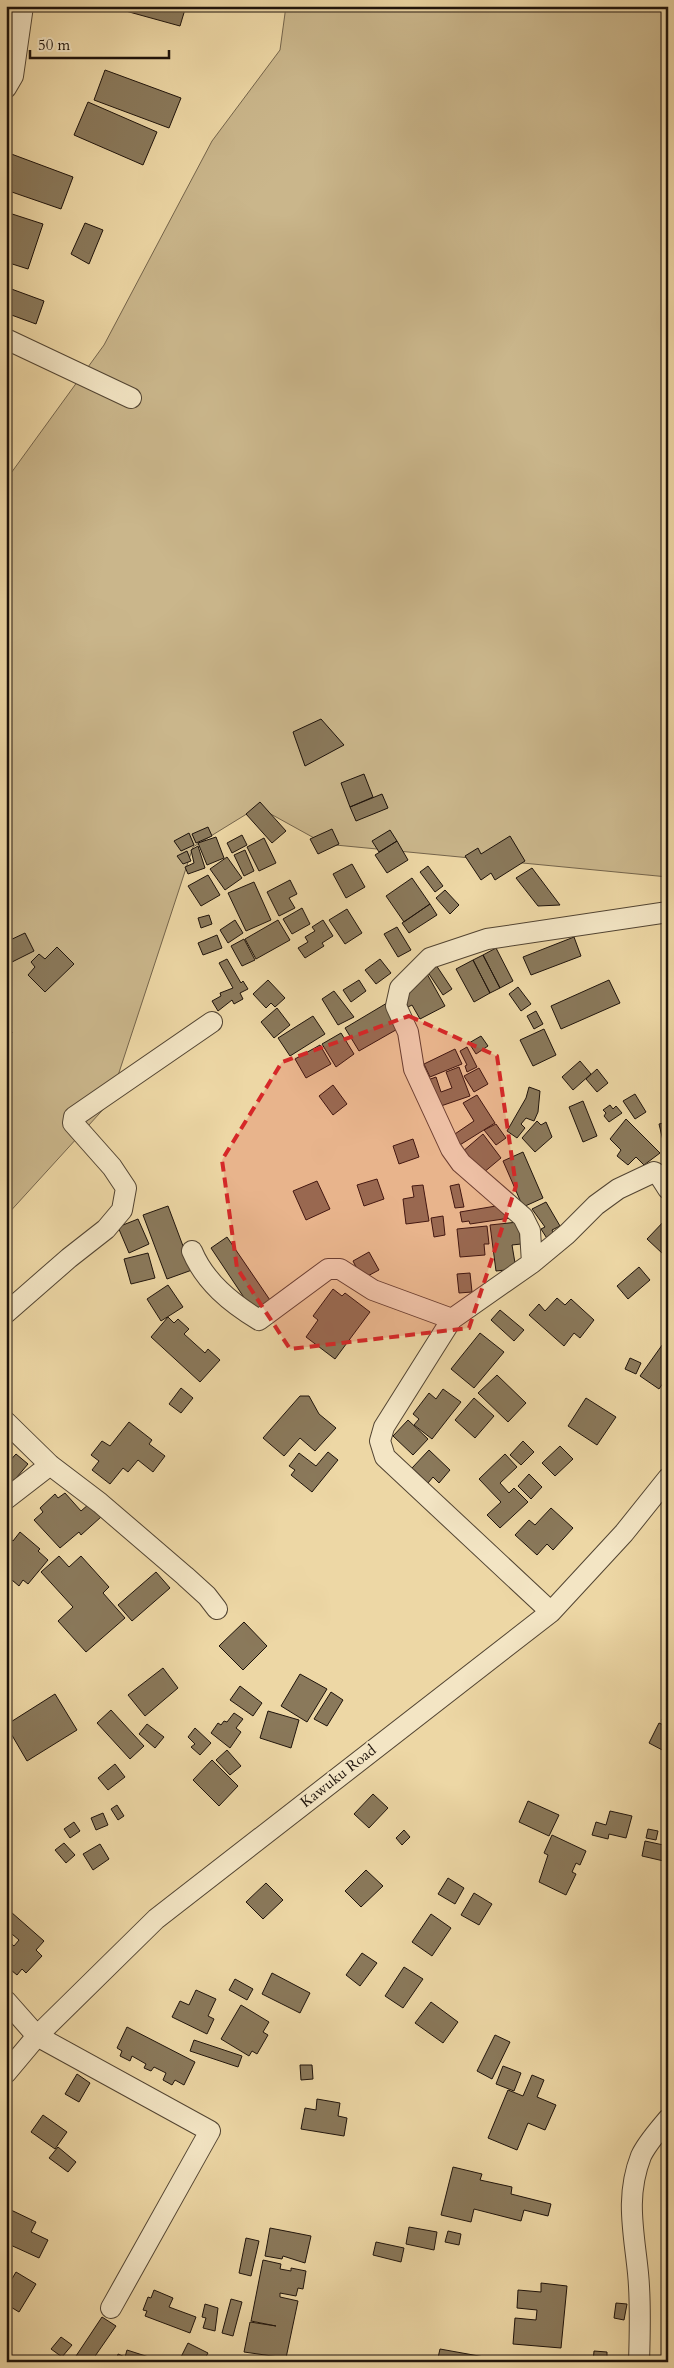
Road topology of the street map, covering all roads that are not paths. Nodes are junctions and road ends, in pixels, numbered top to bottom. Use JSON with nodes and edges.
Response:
{"nodes":[{"id":1,"x":23,"y":6,"type":"edge"},
{"id":2,"x":6,"y":88,"type":"edge"},
{"id":3,"x":6,"y":339,"type":"edge"},
{"id":4,"x":131,"y":398,"type":"dead end"},
{"id":5,"x":668,"y":912,"type":"edge"},
{"id":6,"x":212,"y":1022,"type":"dead end"},
{"id":7,"x":668,"y":1189,"type":"edge"},
{"id":8,"x":192,"y":1251,"type":"dead end"},
{"id":9,"x":532,"y":1263,"type":"junction"},
{"id":10,"x":6,"y":1313,"type":"edge"},
{"id":11,"x":452,"y":1319,"type":"junction"},
{"id":12,"x":6,"y":1422,"type":"edge"},
{"id":13,"x":50,"y":1465,"type":"junction"},
{"id":14,"x":668,"y":1478,"type":"edge"},
{"id":15,"x":6,"y":1499,"type":"edge"},
{"id":16,"x":217,"y":1609,"type":"dead end"},
{"id":17,"x":551,"y":1612,"type":"junction"},
{"id":18,"x":6,"y":2001,"type":"edge"},
{"id":19,"x":37,"y":2036,"type":"junction"},
{"id":20,"x":6,"y":2073,"type":"edge"},
{"id":21,"x":668,"y":2119,"type":"edge"},
{"id":22,"x":111,"y":2308,"type":"dead end"},
{"id":23,"x":639,"y":2362,"type":"edge"}],
"edges":[{"from":1,"to":2,"type":"street"},
{"from":3,"to":4,"type":"street"},
{"from":5,"to":9,"type":"street"},
{"from":6,"to":10,"type":"street"},
{"from":7,"to":9,"type":"street"},
{"from":8,"to":11,"type":"street"},
{"from":9,"to":11,"type":"street"},
{"from":11,"to":17,"type":"street"},
{"from":12,"to":13,"type":"street"},
{"from":13,"to":15,"type":"street"},
{"from":13,"to":16,"type":"street"},
{"from":14,"to":17,"type":"street","name":"Kawuku Road"},
{"from":17,"to":19,"type":"street","name":"Kawuku Road"},
{"from":18,"to":19,"type":"street"},
{"from":19,"to":20,"type":"street","name":"Kawuku Road"},
{"from":19,"to":22,"type":"street"},
{"from":21,"to":23,"type":"street"}]}
